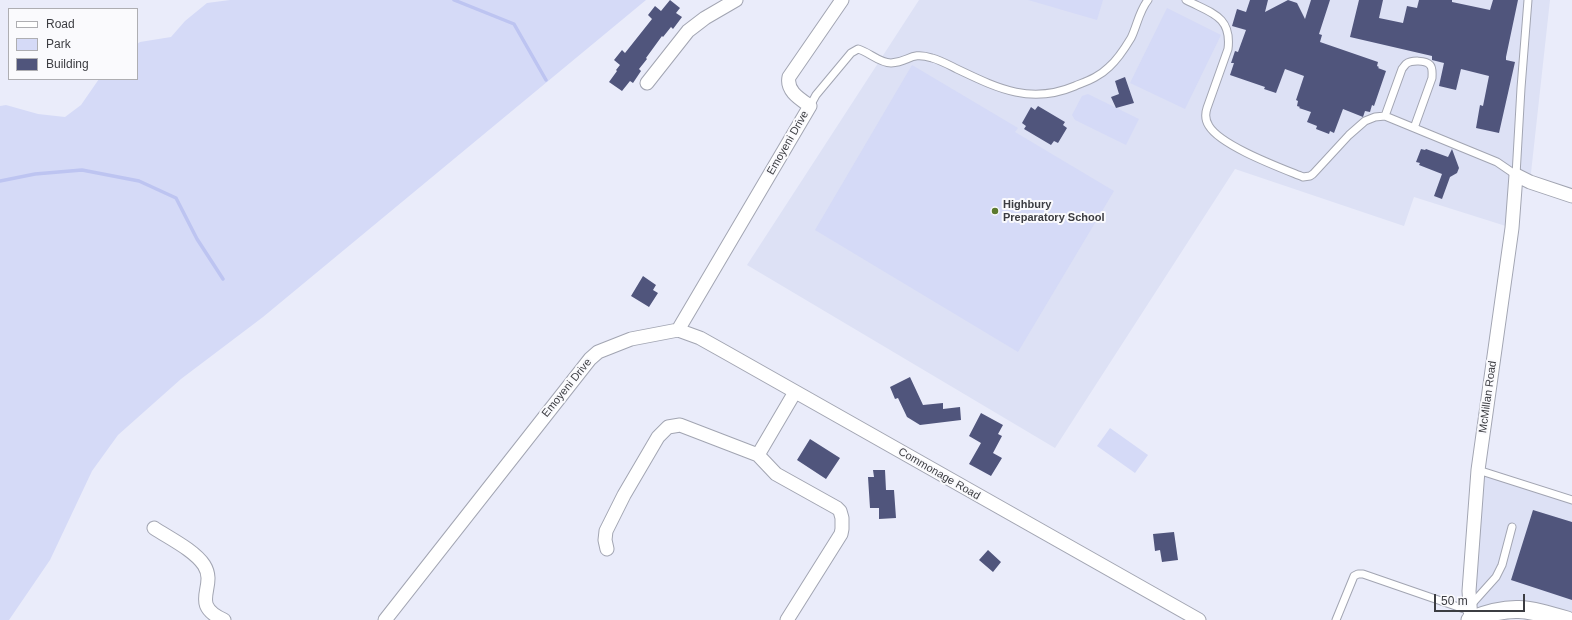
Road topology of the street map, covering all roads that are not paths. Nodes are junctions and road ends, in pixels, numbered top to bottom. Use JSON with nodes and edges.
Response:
{"nodes":[{"id":1,"x":736,"y":0,"type":"edge"},
{"id":2,"x":842,"y":0,"type":"edge"},
{"id":3,"x":1148,"y":0,"type":"edge"},
{"id":4,"x":1186,"y":0,"type":"edge"},
{"id":5,"x":1528,"y":0,"type":"edge"},
{"id":6,"x":648,"y":83,"type":"dead end"},
{"id":7,"x":810,"y":106,"type":"junction"},
{"id":8,"x":1384,"y":116,"type":"junction"},
{"id":9,"x":1414,"y":128,"type":"junction"},
{"id":10,"x":1516,"y":175,"type":"junction"},
{"id":11,"x":1572,"y":196,"type":"edge"},
{"id":12,"x":678,"y":330,"type":"junction"},
{"id":13,"x":796,"y":392,"type":"junction"},
{"id":14,"x":758,"y":455,"type":"junction"},
{"id":15,"x":1478,"y":470,"type":"junction"},
{"id":16,"x":1572,"y":500,"type":"edge"},
{"id":17,"x":1512,"y":527,"type":"dead end"},
{"id":18,"x":154,"y":528,"type":"dead end"},
{"id":19,"x":607,"y":549,"type":"dead end"},
{"id":20,"x":1470,"y":615,"type":"edge"},
{"id":21,"x":390,"y":618,"type":"edge"},
{"id":22,"x":224,"y":620,"type":"edge"},
{"id":23,"x":786,"y":620,"type":"edge"},
{"id":24,"x":1198,"y":620,"type":"edge"},
{"id":25,"x":1336,"y":620,"type":"edge"},
{"id":26,"x":1504,"y":620,"type":"edge"},
{"id":27,"x":1536,"y":620,"type":"edge"},
{"id":28,"x":1567,"y":620,"type":"edge"}],
"edges":[{"from":1,"to":6,"type":"street"},
{"from":2,"to":7,"type":"street"},
{"from":3,"to":7,"type":"lane"},
{"from":4,"to":8,"type":"lane"},
{"from":5,"to":10,"type":"lane"},
{"from":7,"to":12,"type":"street","name":"Emoyeni Drive"},
{"from":8,"to":9,"type":"lane"},
{"from":8,"to":9,"type":"lane"},
{"from":9,"to":10,"type":"lane"},
{"from":10,"to":11,"type":"street"},
{"from":10,"to":15,"type":"street","name":"McMillan Road"},
{"from":12,"to":13,"type":"street","name":"Commonage Road"},
{"from":12,"to":21,"type":"street","name":"Emoyeni Drive"},
{"from":13,"to":14,"type":"street"},
{"from":13,"to":24,"type":"street","name":"Commonage Road"},
{"from":14,"to":19,"type":"street"},
{"from":14,"to":23,"type":"street"},
{"from":15,"to":16,"type":"lane"},
{"from":15,"to":20,"type":"street","name":"McMillan Road"},
{"from":17,"to":20,"type":"lane"},
{"from":18,"to":22,"type":"street"},
{"from":20,"to":25,"type":"lane"},
{"from":20,"to":28,"type":"street"},
{"from":26,"to":27,"type":"street"}]}
